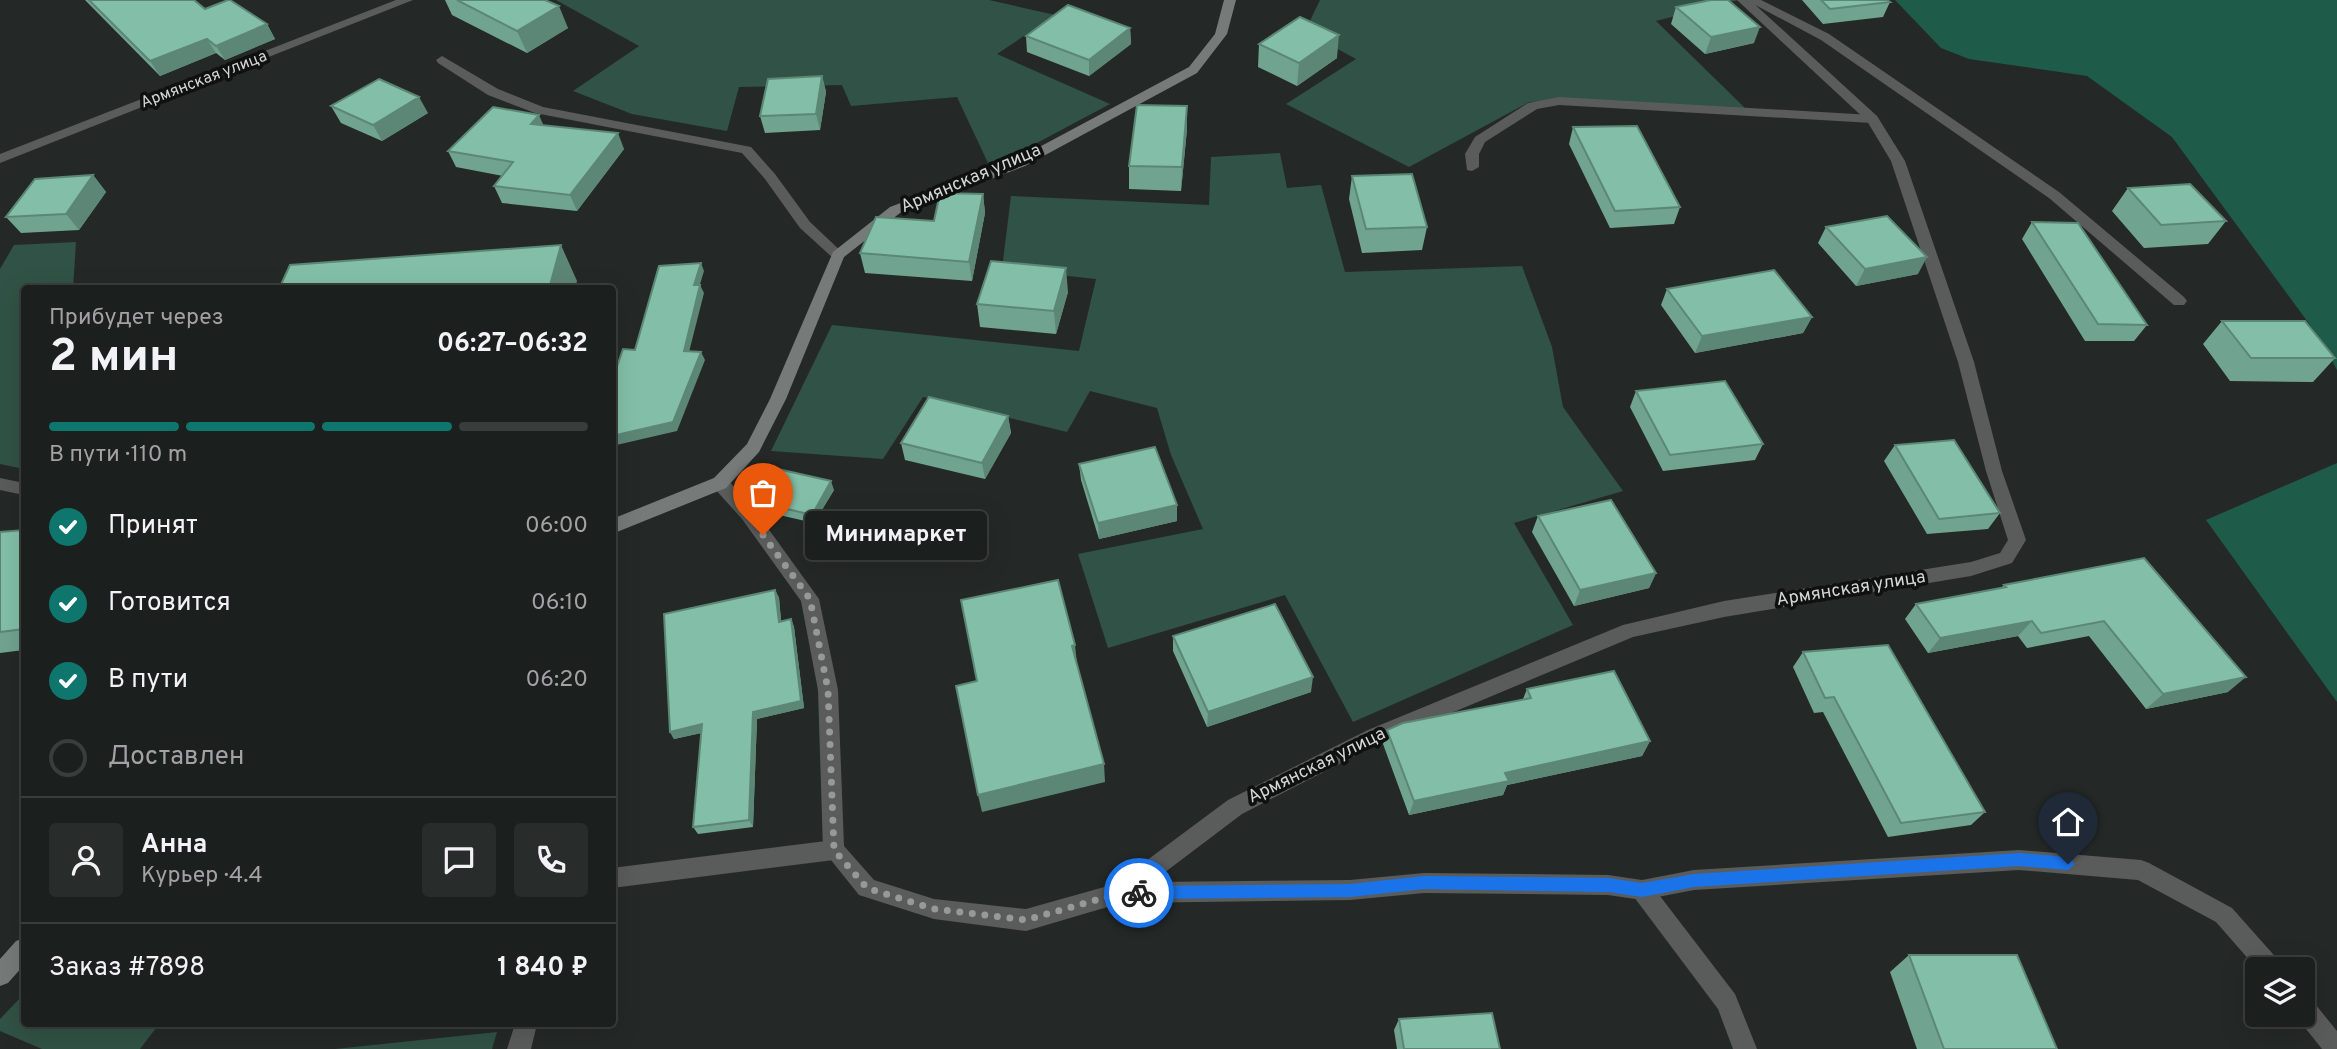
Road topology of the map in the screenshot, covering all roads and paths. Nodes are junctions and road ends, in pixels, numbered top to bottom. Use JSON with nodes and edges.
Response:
{"nodes":[{"id":1,"x":407,"y":0,"type":"edge"},
{"id":2,"x":1230,"y":0,"type":"edge"},
{"id":3,"x":1744,"y":0,"type":"edge"},
{"id":4,"x":1752,"y":0,"type":"edge"},
{"id":5,"x":442,"y":60,"type":"dead end"},
{"id":6,"x":1872,"y":119,"type":"junction"},
{"id":7,"x":0,"y":159,"type":"edge"},
{"id":8,"x":1472,"y":167,"type":"dead end"},
{"id":9,"x":838,"y":255,"type":"junction"},
{"id":10,"x":2179,"y":301,"type":"dead end"},
{"id":11,"x":720,"y":483,"type":"junction"},
{"id":12,"x":0,"y":484,"type":"edge"},
{"id":13,"x":21,"y":488,"type":"edge"},
{"id":14,"x":616,"y":525,"type":"edge"},
{"id":15,"x":834,"y":850,"type":"junction"},
{"id":16,"x":616,"y":877,"type":"edge"},
{"id":17,"x":1642,"y":890,"type":"junction"},
{"id":18,"x":1121,"y":893,"type":"junction"},
{"id":19,"x":21,"y":952,"type":"edge"},
{"id":20,"x":2261,"y":957,"type":"edge"},
{"id":21,"x":0,"y":975,"type":"edge"},
{"id":22,"x":2315,"y":1022,"type":"edge"},
{"id":23,"x":525,"y":1027,"type":"edge"},
{"id":24,"x":519,"y":1049,"type":"edge"},
{"id":25,"x":1745,"y":1049,"type":"edge"},
{"id":26,"x":2337,"y":1049,"type":"edge"}],
"edges":[{"from":1,"to":7,"type":"street","name":"Армянская улица"},
{"from":2,"to":9,"type":"street","name":"Армянская улица"},
{"from":3,"to":6,"type":"street","name":"Армянская улица"},
{"from":4,"to":10,"type":"street"},
{"from":5,"to":9,"type":"street"},
{"from":6,"to":8,"type":"street"},
{"from":6,"to":18,"type":"street","name":"Армянская улица"},
{"from":9,"to":11,"type":"street","name":"Армянская улица"},
{"from":11,"to":14,"type":"street","name":"Армянская улица"},
{"from":11,"to":15,"type":"street"},
{"from":12,"to":13,"type":"street"},
{"from":15,"to":16,"type":"street"},
{"from":15,"to":18,"type":"street","name":"Армянская улица"},
{"from":17,"to":18,"type":"street","name":"Армянская улица"},
{"from":17,"to":20,"type":"street","name":"Армянская улица"},
{"from":17,"to":25,"type":"street"},
{"from":19,"to":21,"type":"street"},
{"from":22,"to":26,"type":"street"},
{"from":23,"to":24,"type":"street"}]}
